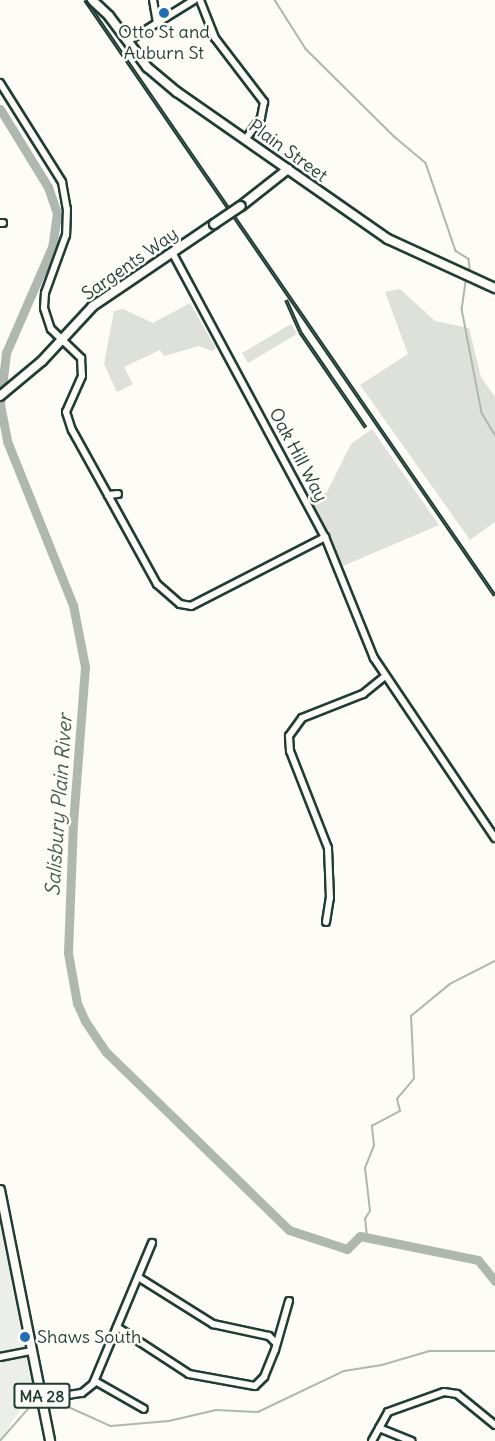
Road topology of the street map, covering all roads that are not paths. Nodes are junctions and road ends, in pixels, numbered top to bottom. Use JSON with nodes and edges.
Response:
{"nodes":[{"id":1,"x":92,"y":0,"type":"edge"},
{"id":2,"x":153,"y":0,"type":"edge"},
{"id":3,"x":194,"y":0,"type":"edge"},
{"id":4,"x":201,"y":0,"type":"edge"},
{"id":5,"x":157,"y":23,"type":"junction"},
{"id":6,"x":126,"y":38,"type":"junction"},
{"id":7,"x":0,"y":83,"type":"edge"},
{"id":8,"x":246,"y":139,"type":"junction"},
{"id":9,"x":288,"y":169,"type":"junction"},
{"id":10,"x":172,"y":252,"type":"junction"},
{"id":11,"x":495,"y":288,"type":"edge"},
{"id":12,"x":61,"y":338,"type":"junction"},
{"id":13,"x":0,"y":396,"type":"edge"},
{"id":14,"x":118,"y":494,"type":"dead end"},
{"id":15,"x":108,"y":495,"type":"junction"},
{"id":16,"x":325,"y":537,"type":"junction"},
{"id":17,"x":384,"y":677,"type":"junction"},
{"id":18,"x":495,"y":838,"type":"edge"},
{"id":19,"x":326,"y":922,"type":"dead end"},
{"id":20,"x":0,"y":1190,"type":"edge"},
{"id":21,"x":152,"y":1243,"type":"dead end"},
{"id":22,"x":138,"y":1277,"type":"junction"},
{"id":23,"x":289,"y":1301,"type":"dead end"},
{"id":24,"x":117,"y":1327,"type":"junction"},
{"id":25,"x":276,"y":1343,"type":"junction"},
{"id":26,"x":28,"y":1352,"type":"junction"},
{"id":27,"x":0,"y":1357,"type":"edge"},
{"id":28,"x":94,"y":1381,"type":"junction"},
{"id":29,"x":42,"y":1399,"type":"junction"},
{"id":30,"x":144,"y":1409,"type":"dead end"},
{"id":31,"x":495,"y":1425,"type":"edge"},
{"id":32,"x":379,"y":1428,"type":"junction"},
{"id":33,"x":50,"y":1441,"type":"edge"},
{"id":34,"x":372,"y":1441,"type":"edge"},
{"id":35,"x":411,"y":1441,"type":"edge"}],
"edges":[{"from":1,"to":6,"type":"main road","name":"Plain Street"},
{"from":2,"to":5,"type":"street"},
{"from":3,"to":5,"type":"street"},
{"from":4,"to":8,"type":"street"},
{"from":5,"to":6,"type":"street"},
{"from":6,"to":8,"type":"main road","name":"Plain Street"},
{"from":7,"to":12,"type":"street"},
{"from":8,"to":9,"type":"main road","name":"Plain Street"},
{"from":9,"to":10,"type":"main road","name":"Sargents Way","bridge":true},
{"from":9,"to":11,"type":"main road","name":"Plain Street"},
{"from":10,"to":12,"type":"main road","name":"Sargents Way"},
{"from":10,"to":16,"type":"street","name":"Oak Hill Way"},
{"from":12,"to":13,"type":"main road","name":"Sargents Way"},
{"from":12,"to":15,"type":"street"},
{"from":14,"to":15,"type":"street"},
{"from":15,"to":16,"type":"street"},
{"from":16,"to":17,"type":"street","name":"Oak Hill Way"},
{"from":17,"to":18,"type":"street","name":"Oak Hill Way"},
{"from":17,"to":19,"type":"street"},
{"from":20,"to":26,"type":"main road","number":"MA 28"},
{"from":21,"to":22,"type":"street"},
{"from":22,"to":24,"type":"street"},
{"from":22,"to":25,"type":"street"},
{"from":23,"to":25,"type":"street"},
{"from":24,"to":25,"type":"street"},
{"from":24,"to":28,"type":"street"},
{"from":26,"to":27,"type":"street"},
{"from":26,"to":29,"type":"main road","number":"MA 28"},
{"from":28,"to":29,"type":"street"},
{"from":28,"to":30,"type":"street"},
{"from":29,"to":33,"type":"main road","number":"MA 28"},
{"from":31,"to":32,"type":"street"},
{"from":32,"to":34,"type":"street"},
{"from":32,"to":35,"type":"street"}]}
